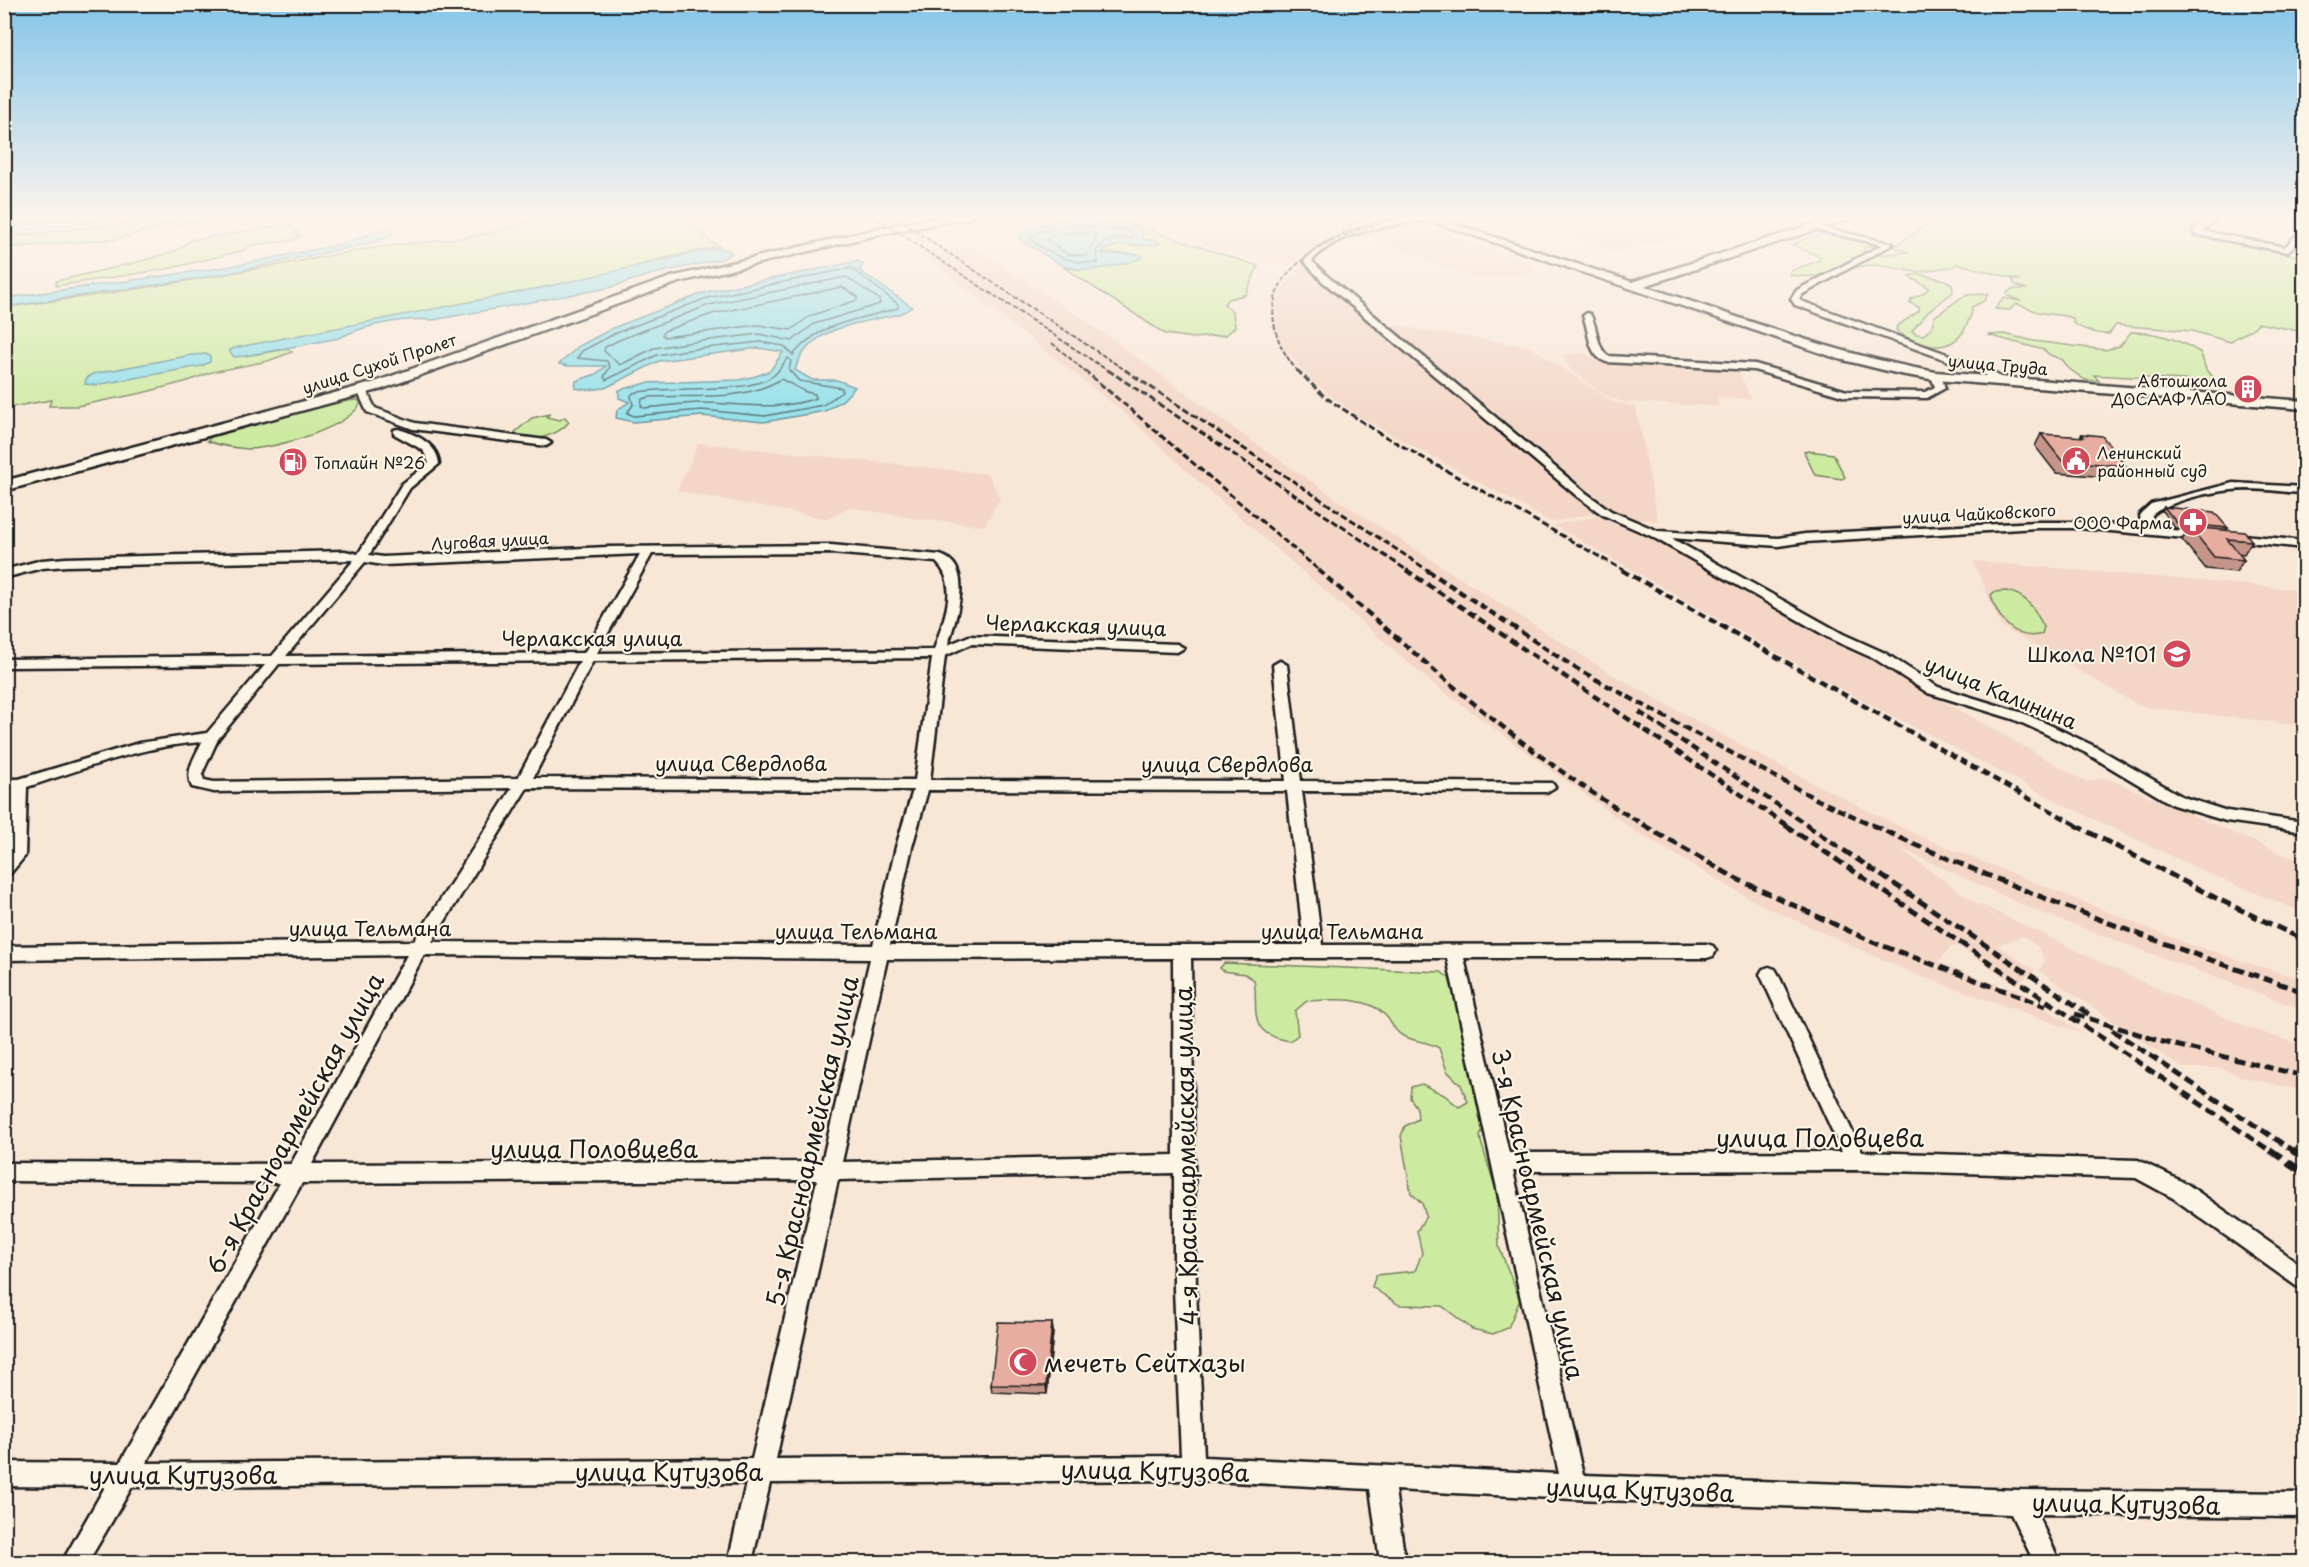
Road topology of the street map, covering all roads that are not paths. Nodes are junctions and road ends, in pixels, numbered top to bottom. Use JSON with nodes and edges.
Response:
{"nodes":[{"id":1,"x":648,"y":288,"type":"edge"},
{"id":2,"x":1337,"y":288,"type":"edge"},
{"id":3,"x":1643,"y":288,"type":"edge"},
{"id":4,"x":1807,"y":288,"type":"edge"},
{"id":5,"x":1587,"y":316,"type":"dead end"},
{"id":6,"x":1936,"y":376,"type":"junction"},
{"id":7,"x":2003,"y":383,"type":"junction"},
{"id":8,"x":362,"y":390,"type":"junction"},
{"id":9,"x":2304,"y":405,"type":"edge"},
{"id":10,"x":413,"y":426,"type":"junction"},
{"id":11,"x":546,"y":443,"type":"dead end"},
{"id":12,"x":4,"y":486,"type":"edge"},
{"id":13,"x":2302,"y":490,"type":"dead end"},
{"id":14,"x":2150,"y":531,"type":"junction"},
{"id":15,"x":1655,"y":534,"type":"junction"},
{"id":16,"x":2304,"y":545,"type":"edge"},
{"id":17,"x":647,"y":552,"type":"junction"},
{"id":18,"x":361,"y":559,"type":"junction"},
{"id":19,"x":940,"y":559,"type":"joint"},
{"id":20,"x":4,"y":574,"type":"edge"},
{"id":21,"x":1177,"y":648,"type":"dead end"},
{"id":22,"x":939,"y":654,"type":"junction"},
{"id":23,"x":588,"y":658,"type":"junction"},
{"id":24,"x":274,"y":660,"type":"junction"},
{"id":25,"x":4,"y":663,"type":"edge"},
{"id":26,"x":1280,"y":664,"type":"dead end"},
{"id":27,"x":210,"y":736,"type":"junction"},
{"id":28,"x":523,"y":783,"type":"junction"},
{"id":29,"x":12,"y":784,"type":"edge"},
{"id":30,"x":922,"y":784,"type":"junction"},
{"id":31,"x":1296,"y":785,"type":"junction"},
{"id":32,"x":1546,"y":787,"type":"dead end"},
{"id":33,"x":2304,"y":827,"type":"edge"},
{"id":34,"x":4,"y":870,"type":"edge"},
{"id":35,"x":419,"y":948,"type":"junction"},
{"id":36,"x":1707,"y":951,"type":"dead end"},
{"id":37,"x":880,"y":952,"type":"junction"},
{"id":38,"x":1182,"y":952,"type":"junction"},
{"id":39,"x":1454,"y":952,"type":"junction"},
{"id":40,"x":4,"y":953,"type":"edge"},
{"id":41,"x":1314,"y":953,"type":"junction"},
{"id":42,"x":1769,"y":974,"type":"dead end"},
{"id":43,"x":1856,"y":1161,"type":"junction"},
{"id":44,"x":1502,"y":1162,"type":"junction"},
{"id":45,"x":1184,"y":1164,"type":"junction"},
{"id":46,"x":4,"y":1172,"type":"edge"},
{"id":47,"x":831,"y":1172,"type":"junction"},
{"id":48,"x":296,"y":1174,"type":"junction"},
{"id":49,"x":2304,"y":1279,"type":"edge"},
{"id":50,"x":1193,"y":1468,"type":"junction"},
{"id":51,"x":761,"y":1471,"type":"junction"},
{"id":52,"x":4,"y":1474,"type":"edge"},
{"id":53,"x":126,"y":1475,"type":"junction"},
{"id":54,"x":1381,"y":1477,"type":"junction"},
{"id":55,"x":1574,"y":1486,"type":"junction"},
{"id":56,"x":2018,"y":1502,"type":"junction"},
{"id":57,"x":2304,"y":1505,"type":"edge"},
{"id":58,"x":74,"y":1563,"type":"edge"},
{"id":59,"x":741,"y":1563,"type":"edge"},
{"id":60,"x":1392,"y":1563,"type":"edge"},
{"id":61,"x":2047,"y":1563,"type":"edge"}],
"edges":[{"from":1,"to":8,"type":"main road","name":"улица Сухой Пролет"},
{"from":2,"to":15,"type":"street","name":"улица Калинина"},
{"from":3,"to":6,"type":"main road"},
{"from":4,"to":7,"type":"street"},
{"from":5,"to":6,"type":"street","name":"улица Труда"},
{"from":6,"to":7,"type":"main road","name":"улица Труда"},
{"from":7,"to":9,"type":"main road","name":"улица Труда"},
{"from":8,"to":10,"type":"street"},
{"from":8,"to":12,"type":"main road","name":"улица Сухой Пролет"},
{"from":10,"to":11,"type":"street"},
{"from":10,"to":18,"type":"street"},
{"from":13,"to":14,"type":"street"},
{"from":14,"to":15,"type":"street","name":"улица Чайковского"},
{"from":14,"to":16,"type":"street","name":"улица Чайковского"},
{"from":15,"to":33,"type":"street","name":"улица Калинина"},
{"from":17,"to":18,"type":"street","name":"Луговая улица"},
{"from":17,"to":19,"type":"street","name":"Луговая улица"},
{"from":17,"to":23,"type":"street","name":"6-я Красноармейская улица"},
{"from":18,"to":20,"type":"street","name":"Луговая улица"},
{"from":18,"to":24,"type":"street"},
{"from":19,"to":22,"type":"street","name":"5-я Красноармейская улица"},
{"from":21,"to":22,"type":"street","name":"Черлакская улица"},
{"from":22,"to":23,"type":"street","name":"Черлакская улица"},
{"from":22,"to":30,"type":"street","name":"5-я Красноармейская улица"},
{"from":23,"to":24,"type":"street","name":"Черлакская улица"},
{"from":23,"to":28,"type":"street","name":"6-я Красноармейская улица"},
{"from":24,"to":25,"type":"street","name":"Черлакская улица"},
{"from":24,"to":27,"type":"street"},
{"from":26,"to":31,"type":"street"},
{"from":27,"to":28,"type":"street","name":"улица Свердлова"},
{"from":27,"to":29,"type":"street"},
{"from":28,"to":30,"type":"street","name":"улица Свердлова"},
{"from":28,"to":35,"type":"street","name":"6-я Красноармейская улица"},
{"from":29,"to":34,"type":"street"},
{"from":30,"to":31,"type":"street","name":"улица Свердлова"},
{"from":30,"to":37,"type":"street","name":"5-я Красноармейская улица"},
{"from":31,"to":32,"type":"street","name":"улица Свердлова"},
{"from":31,"to":41,"type":"street"},
{"from":35,"to":37,"type":"street","name":"улица Тельмана"},
{"from":35,"to":40,"type":"street","name":"улица Тельмана"},
{"from":35,"to":48,"type":"street","name":"6-я Красноармейская улица"},
{"from":36,"to":39,"type":"street","name":"улица Тельмана"},
{"from":37,"to":38,"type":"street","name":"улица Тельмана"},
{"from":37,"to":47,"type":"street","name":"5-я Красноармейская улица"},
{"from":38,"to":41,"type":"street","name":"улица Тельмана"},
{"from":38,"to":45,"type":"street","name":"4-я Красноармейская улица"},
{"from":39,"to":41,"type":"street","name":"улица Тельмана"},
{"from":39,"to":44,"type":"street","name":"3-я Красноармейская улица"},
{"from":42,"to":43,"type":"street"},
{"from":43,"to":44,"type":"street","name":"улица Половцева"},
{"from":43,"to":49,"type":"street","name":"улица Половцева"},
{"from":44,"to":55,"type":"street","name":"3-я Красноармейская улица"},
{"from":45,"to":47,"type":"street","name":"улица Половцева"},
{"from":45,"to":50,"type":"street","name":"4-я Красноармейская улица"},
{"from":46,"to":48,"type":"street","name":"улица Половцева"},
{"from":47,"to":48,"type":"street","name":"улица Половцева"},
{"from":47,"to":51,"type":"street","name":"5-я Красноармейская улица"},
{"from":48,"to":53,"type":"street","name":"6-я Красноармейская улица"},
{"from":50,"to":51,"type":"street","name":"улица Кутузова"},
{"from":50,"to":54,"type":"street","name":"улица Кутузова"},
{"from":51,"to":53,"type":"street","name":"улица Кутузова"},
{"from":51,"to":59,"type":"street","name":"5-я Красноармейская улица"},
{"from":52,"to":53,"type":"street","name":"улица Кутузова"},
{"from":53,"to":58,"type":"street","name":"6-я Красноармейская улица"},
{"from":54,"to":55,"type":"street","name":"улица Кутузова"},
{"from":54,"to":60,"type":"street"},
{"from":55,"to":56,"type":"street","name":"улица Кутузова"},
{"from":56,"to":57,"type":"street","name":"улица Кутузова"},
{"from":56,"to":61,"type":"street"}]}
